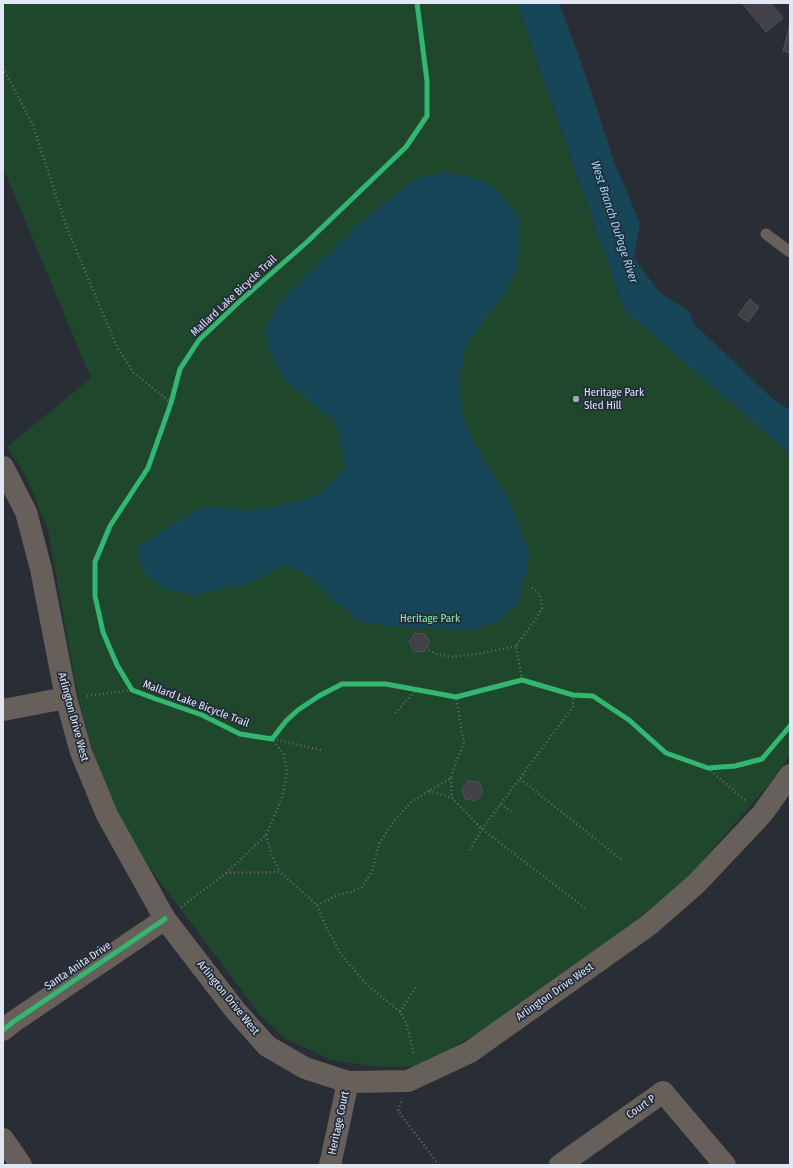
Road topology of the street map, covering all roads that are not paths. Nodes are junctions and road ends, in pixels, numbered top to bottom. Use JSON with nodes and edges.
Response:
{"nodes":[{"id":1,"x":766,"y":234,"type":"dead end"},
{"id":2,"x":790,"y":252,"type":"edge"},
{"id":3,"x":3,"y":467,"type":"edge"},
{"id":4,"x":66,"y":698,"type":"junction"},
{"id":5,"x":3,"y":710,"type":"edge"},
{"id":6,"x":790,"y":775,"type":"edge"},
{"id":7,"x":165,"y":919,"type":"junction"},
{"id":8,"x":3,"y":1030,"type":"edge"},
{"id":9,"x":348,"y":1082,"type":"junction"},
{"id":10,"x":3,"y":1140,"type":"edge"},
{"id":11,"x":21,"y":1165,"type":"edge"},
{"id":12,"x":330,"y":1165,"type":"edge"},
{"id":13,"x":560,"y":1165,"type":"edge"},
{"id":14,"x":724,"y":1165,"type":"edge"}],
"edges":[{"from":1,"to":2,"type":"lane"},
{"from":3,"to":4,"type":"street","name":"Arlington Drive West"},
{"from":4,"to":5,"type":"street"},
{"from":4,"to":7,"type":"street","name":"Arlington Drive West"},
{"from":6,"to":9,"type":"street","name":"Arlington Drive West"},
{"from":7,"to":8,"type":"street","name":"Santa Anita Drive"},
{"from":7,"to":9,"type":"street","name":"Arlington Drive West"},
{"from":9,"to":12,"type":"street","name":"Heritage Court"},
{"from":10,"to":11,"type":"street"},
{"from":13,"to":14,"type":"street","name":"Court P"}]}
